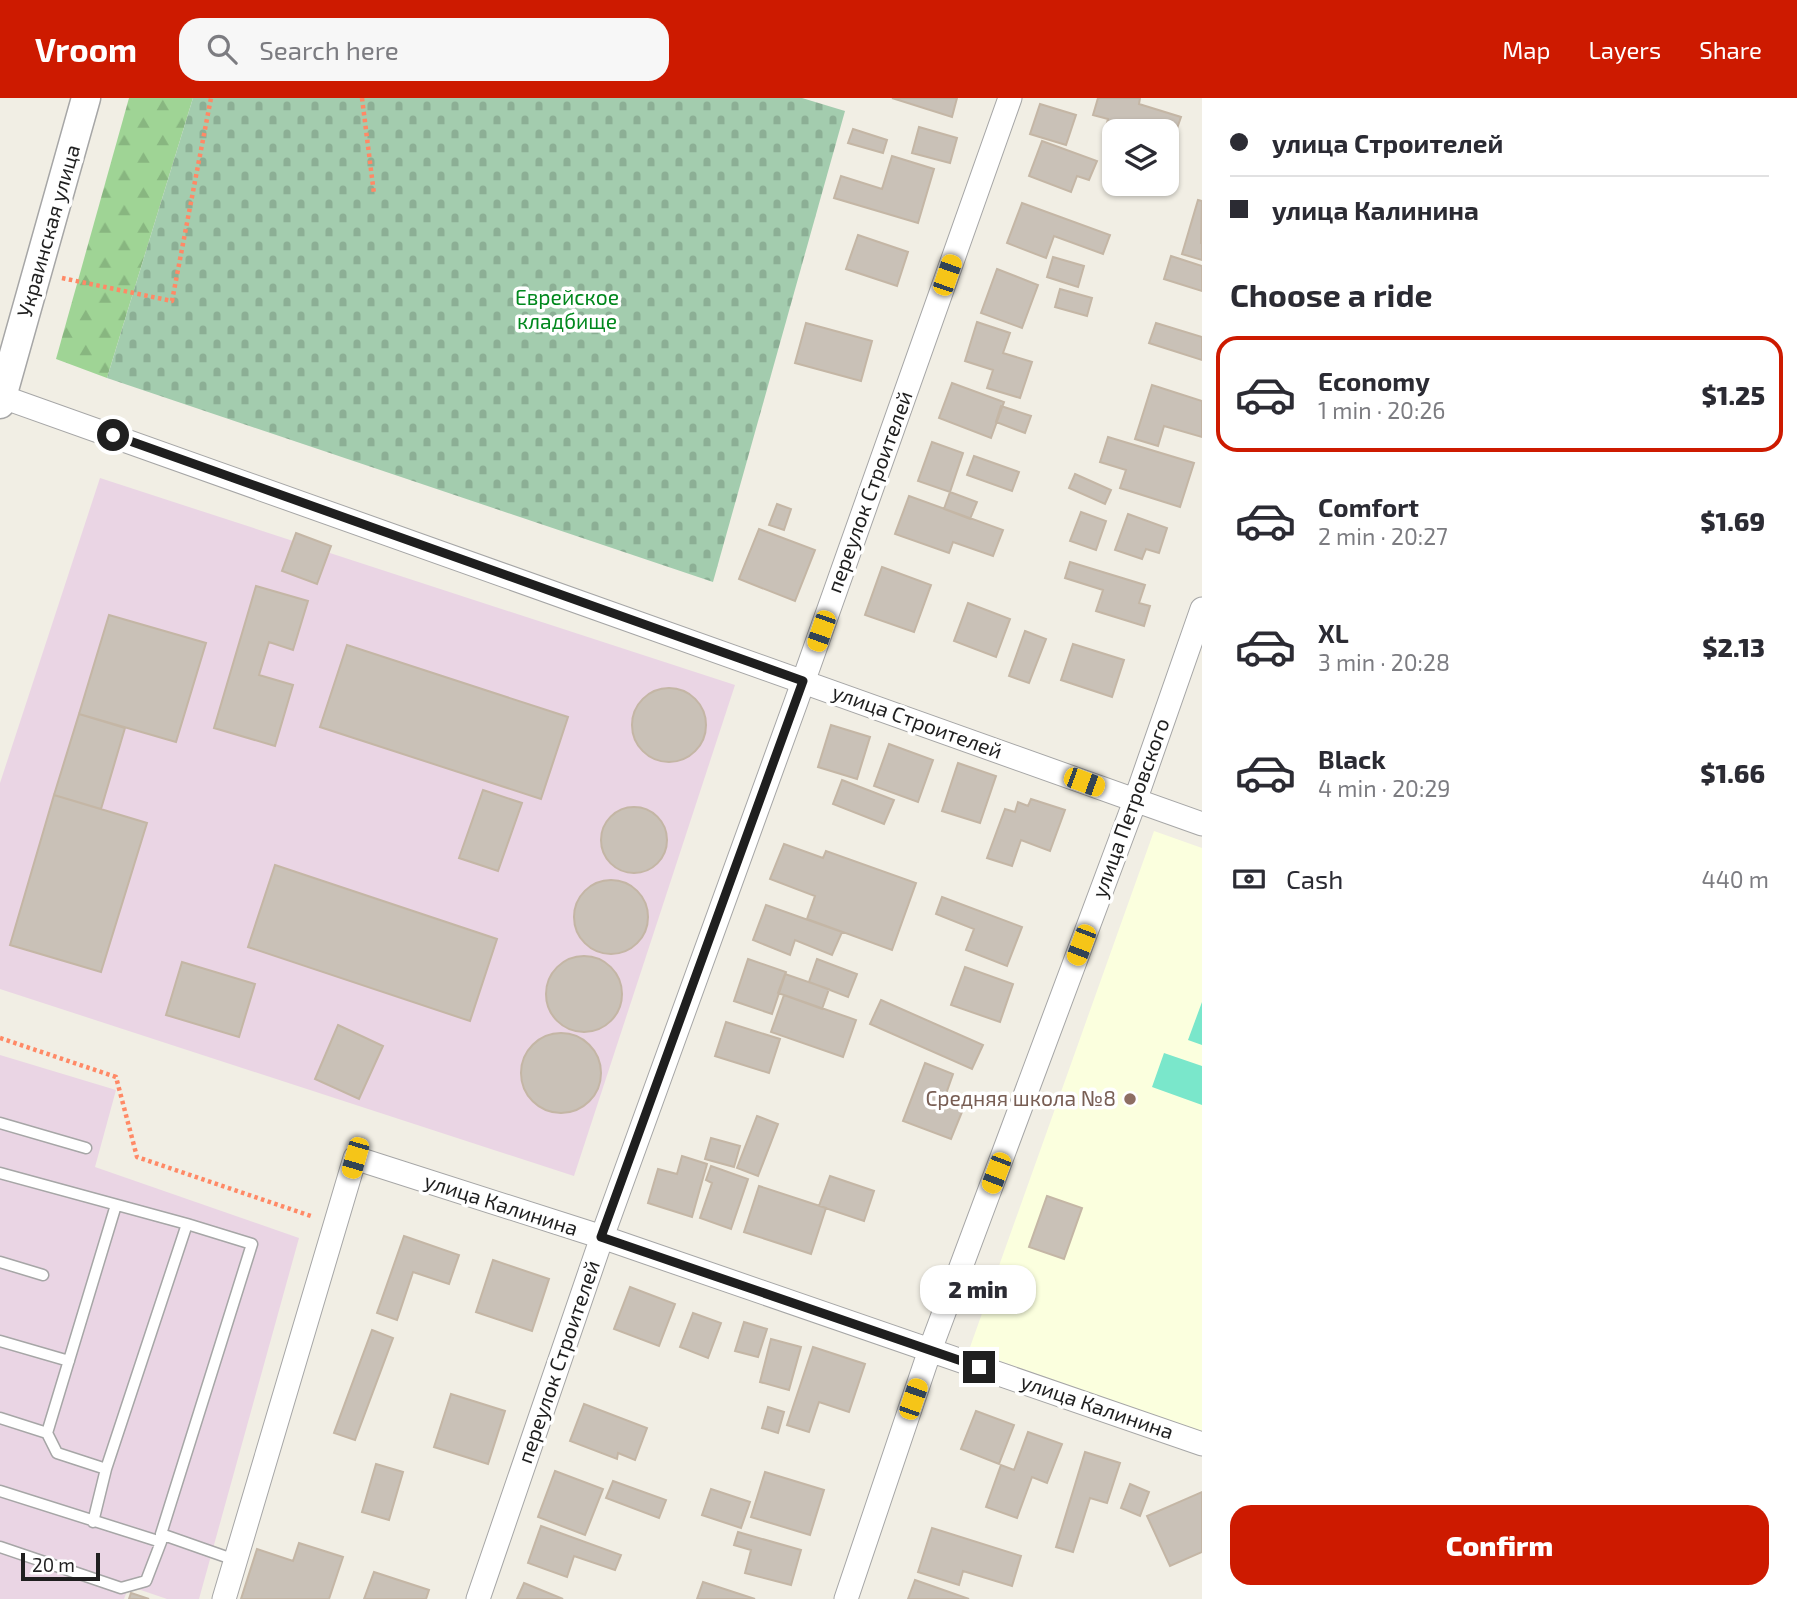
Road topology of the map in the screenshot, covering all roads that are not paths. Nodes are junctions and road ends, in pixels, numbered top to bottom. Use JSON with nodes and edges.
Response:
{"nodes":[{"id":1,"x":86,"y":98,"type":"edge"},
{"id":2,"x":1010,"y":98,"type":"edge"},
{"id":3,"x":1,"y":399,"type":"edge"},
{"id":4,"x":1202,"y":609,"type":"edge"},
{"id":5,"x":803,"y":681,"type":"junction"},
{"id":6,"x":1135,"y":801,"type":"junction"},
{"id":7,"x":1202,"y":824,"type":"edge"},
{"id":8,"x":0,"y":1123,"type":"edge"},
{"id":9,"x":86,"y":1148,"type":"dead end"},
{"id":10,"x":0,"y":1173,"type":"edge"},
{"id":11,"x":116,"y":1205,"type":"junction"},
{"id":12,"x":187,"y":1224,"type":"junction"},
{"id":13,"x":601,"y":1237,"type":"junction"},
{"id":14,"x":0,"y":1262,"type":"edge"},
{"id":15,"x":43,"y":1275,"type":"dead end"},
{"id":16,"x":0,"y":1341,"type":"edge"},
{"id":17,"x":930,"y":1350,"type":"junction"},
{"id":18,"x":69,"y":1361,"type":"junction"},
{"id":19,"x":0,"y":1418,"type":"edge"},
{"id":20,"x":47,"y":1433,"type":"junction"},
{"id":21,"x":1202,"y":1444,"type":"edge"},
{"id":22,"x":106,"y":1469,"type":"junction"},
{"id":23,"x":0,"y":1491,"type":"edge"},
{"id":24,"x":93,"y":1521,"type":"junction"},
{"id":25,"x":161,"y":1538,"type":"junction"},
{"id":26,"x":0,"y":1547,"type":"edge"},
{"id":27,"x":235,"y":1560,"type":"junction"},
{"id":28,"x":224,"y":1599,"type":"edge"},
{"id":29,"x":478,"y":1599,"type":"edge"},
{"id":30,"x":846,"y":1599,"type":"edge"}],
"edges":[{"from":1,"to":3,"type":"street","name":"Украинская улица"},
{"from":2,"to":5,"type":"street","name":"переулок Строителей"},
{"from":3,"to":5,"type":"street","name":"улица Строителей"},
{"from":4,"to":6,"type":"street","name":"улица Петровского"},
{"from":5,"to":6,"type":"street","name":"улица Строителей"},
{"from":5,"to":13,"type":"street","name":"переулок Строителей"},
{"from":6,"to":7,"type":"street","name":"улица Строителей"},
{"from":6,"to":17,"type":"street","name":"улица Петровского"},
{"from":8,"to":9,"type":"lane"},
{"from":10,"to":11,"type":"lane"},
{"from":11,"to":12,"type":"lane"},
{"from":11,"to":18,"type":"lane"},
{"from":12,"to":22,"type":"lane"},
{"from":12,"to":25,"type":"lane"},
{"from":13,"to":17,"type":"street","name":"улица Калинина"},
{"from":13,"to":27,"type":"street","name":"улица Калинина"},
{"from":13,"to":29,"type":"street","name":"переулок Строителей"},
{"from":14,"to":15,"type":"lane"},
{"from":16,"to":18,"type":"lane"},
{"from":17,"to":21,"type":"street","name":"улица Калинина"},
{"from":17,"to":30,"type":"street","name":"улица Петровского"},
{"from":18,"to":20,"type":"lane"},
{"from":19,"to":20,"type":"lane"},
{"from":20,"to":22,"type":"lane"},
{"from":22,"to":24,"type":"lane"},
{"from":23,"to":24,"type":"lane"},
{"from":24,"to":25,"type":"lane"},
{"from":25,"to":26,"type":"lane"},
{"from":25,"to":27,"type":"lane"},
{"from":27,"to":28,"type":"street"}]}
